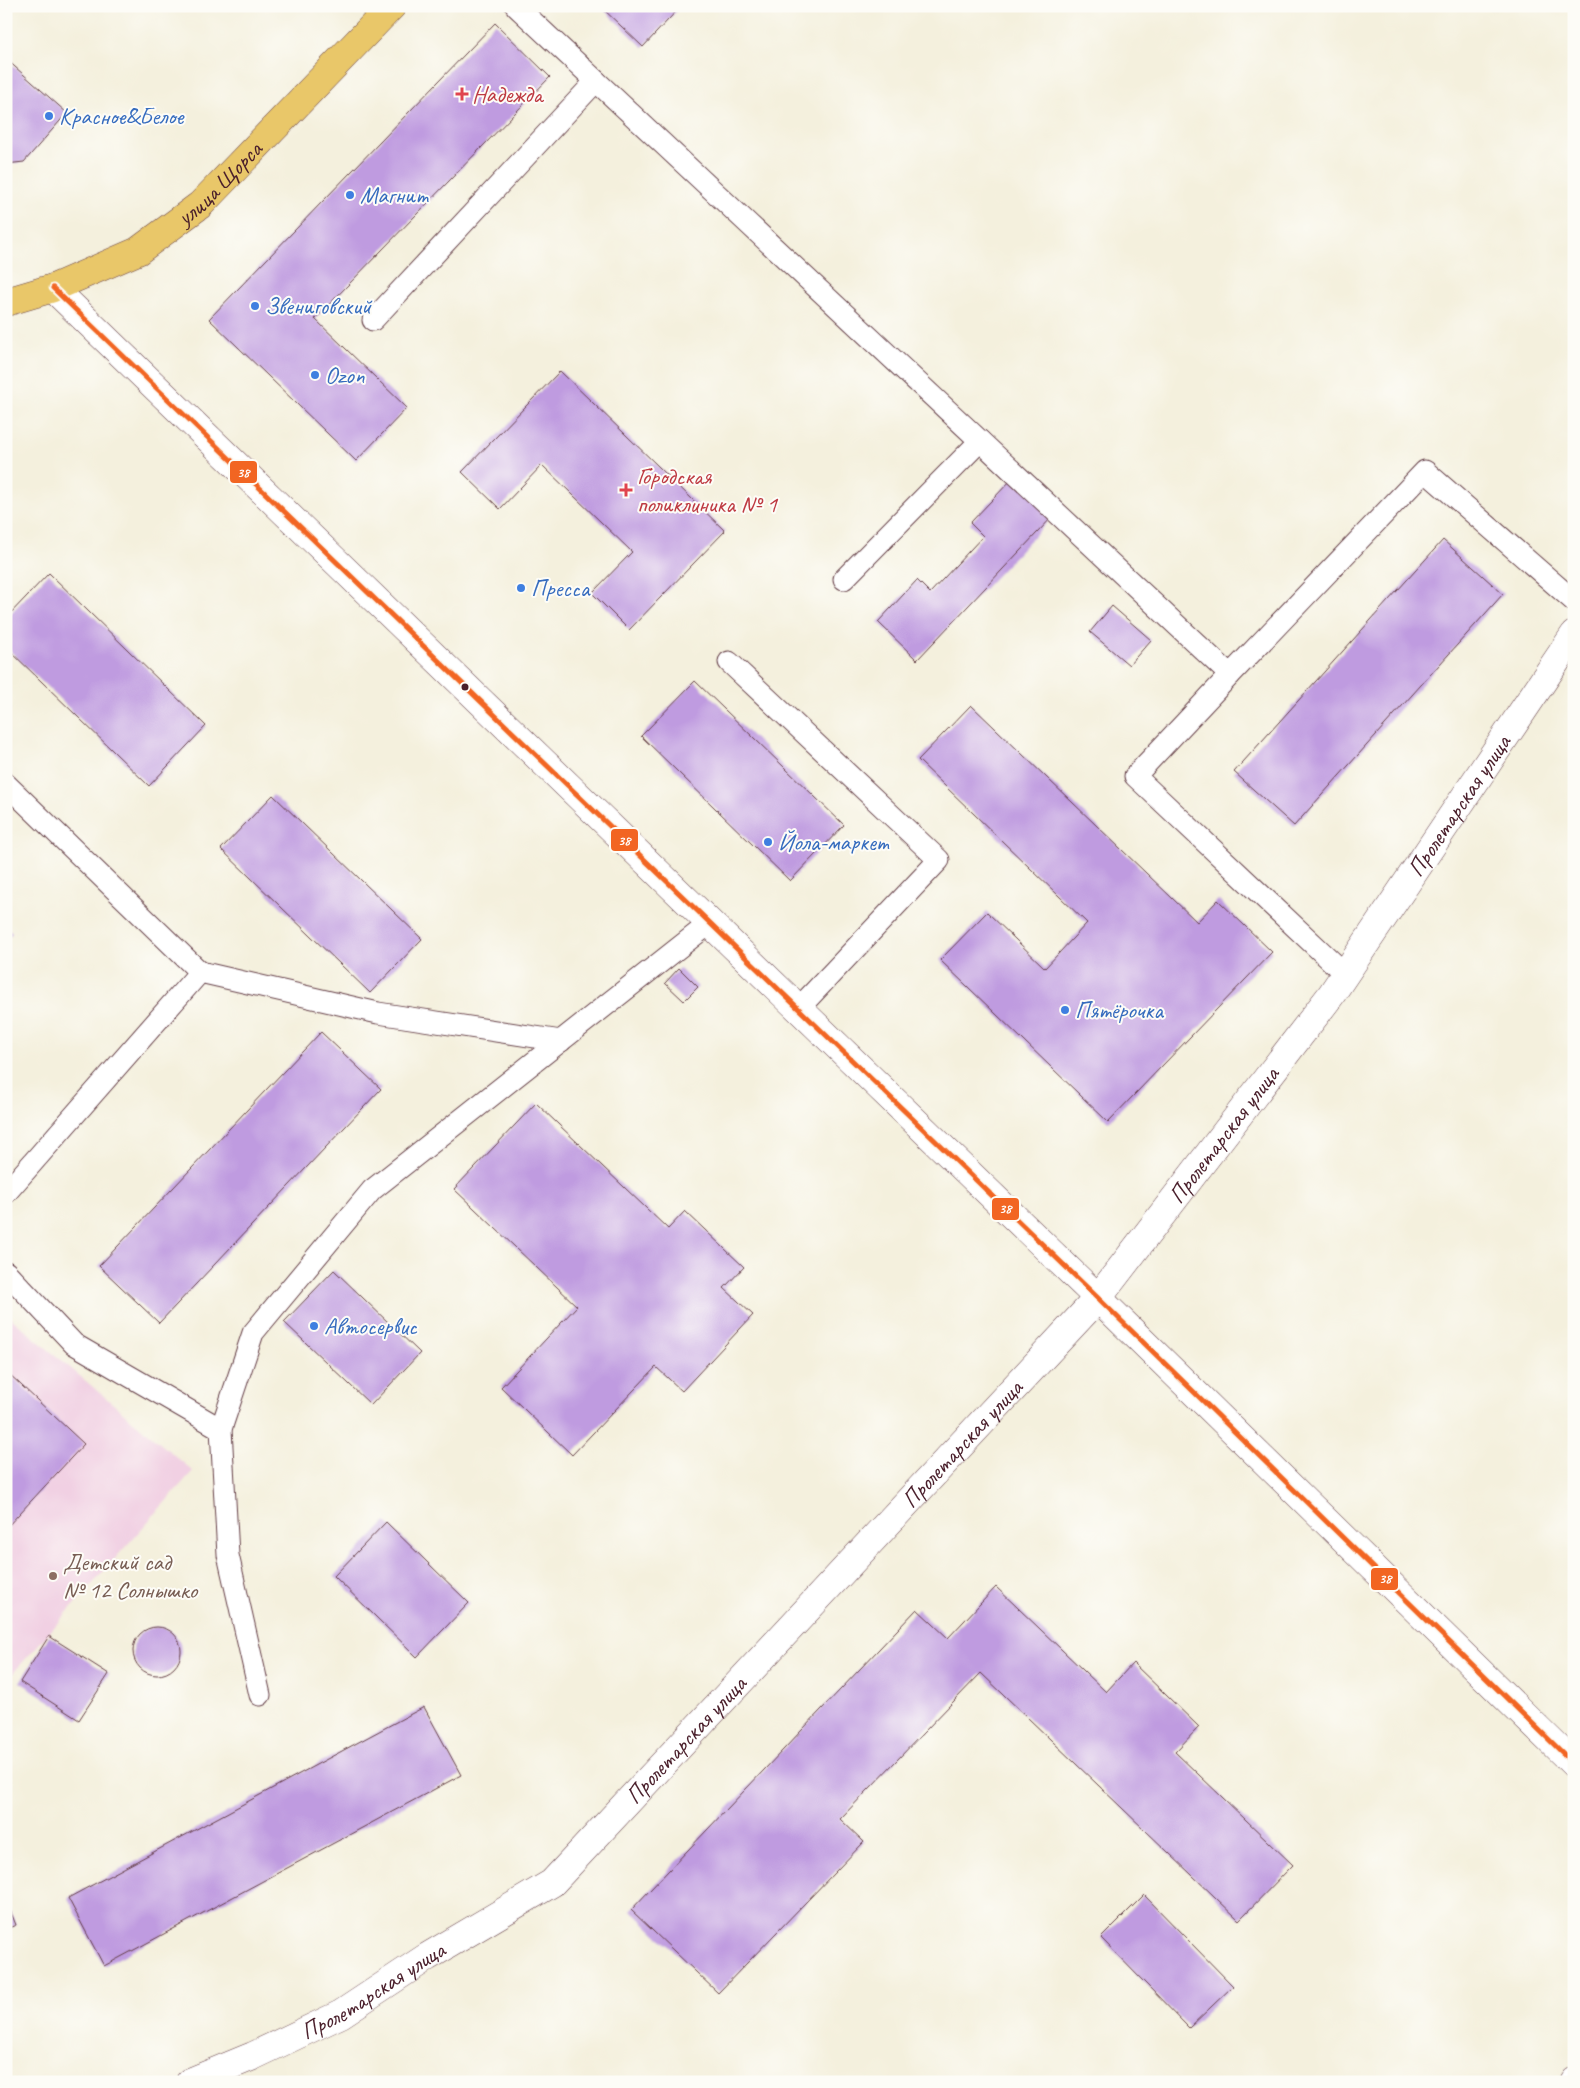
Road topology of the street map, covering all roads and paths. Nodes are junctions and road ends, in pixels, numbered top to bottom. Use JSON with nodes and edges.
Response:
{"nodes":[{"id":1,"x":392,"y":6,"type":"edge"},
{"id":2,"x":516,"y":6,"type":"edge"},
{"id":3,"x":596,"y":81,"type":"junction"},
{"id":4,"x":53,"y":288,"type":"junction"},
{"id":5,"x":6,"y":302,"type":"edge"},
{"id":6,"x":373,"y":320,"type":"dead end"},
{"id":7,"x":980,"y":441,"type":"junction"},
{"id":8,"x":844,"y":579,"type":"dead end"},
{"id":9,"x":1574,"y":601,"type":"edge"},
{"id":10,"x":1574,"y":635,"type":"edge"},
{"id":11,"x":729,"y":662,"type":"dead end"},
{"id":12,"x":1230,"y":675,"type":"junction"},
{"id":13,"x":6,"y":784,"type":"edge"},
{"id":14,"x":710,"y":923,"type":"junction"},
{"id":15,"x":200,"y":972,"type":"junction"},
{"id":16,"x":1345,"y":974,"type":"junction"},
{"id":17,"x":798,"y":1009,"type":"junction"},
{"id":18,"x":561,"y":1041,"type":"junction"},
{"id":19,"x":6,"y":1193,"type":"edge"},
{"id":20,"x":6,"y":1272,"type":"edge"},
{"id":21,"x":1098,"y":1298,"type":"junction"},
{"id":22,"x":222,"y":1429,"type":"junction"},
{"id":23,"x":260,"y":1696,"type":"dead end"},
{"id":24,"x":1574,"y":1764,"type":"edge"},
{"id":25,"x":190,"y":2082,"type":"edge"}],
"edges":[{"from":1,"to":4,"type":"main road","name":"улица Щорса"},
{"from":2,"to":3,"type":"lane"},
{"from":3,"to":6,"type":"lane"},
{"from":3,"to":7,"type":"lane"},
{"from":4,"to":5,"type":"main road","name":"улица Щорса"},
{"from":4,"to":14,"type":"street"},
{"from":7,"to":8,"type":"lane"},
{"from":7,"to":12,"type":"lane"},
{"from":9,"to":12,"type":"lane"},
{"from":10,"to":16,"type":"street","name":"Пролетарская улица"},
{"from":11,"to":17,"type":"lane"},
{"from":12,"to":16,"type":"lane"},
{"from":13,"to":15,"type":"lane"},
{"from":14,"to":17,"type":"street"},
{"from":14,"to":18,"type":"lane"},
{"from":15,"to":18,"type":"lane"},
{"from":15,"to":19,"type":"lane"},
{"from":16,"to":21,"type":"street","name":"Пролетарская улица"},
{"from":17,"to":21,"type":"street"},
{"from":18,"to":22,"type":"lane"},
{"from":20,"to":22,"type":"lane"},
{"from":21,"to":24,"type":"street"},
{"from":21,"to":25,"type":"street","name":"Пролетарская улица"},
{"from":22,"to":23,"type":"lane"}]}
